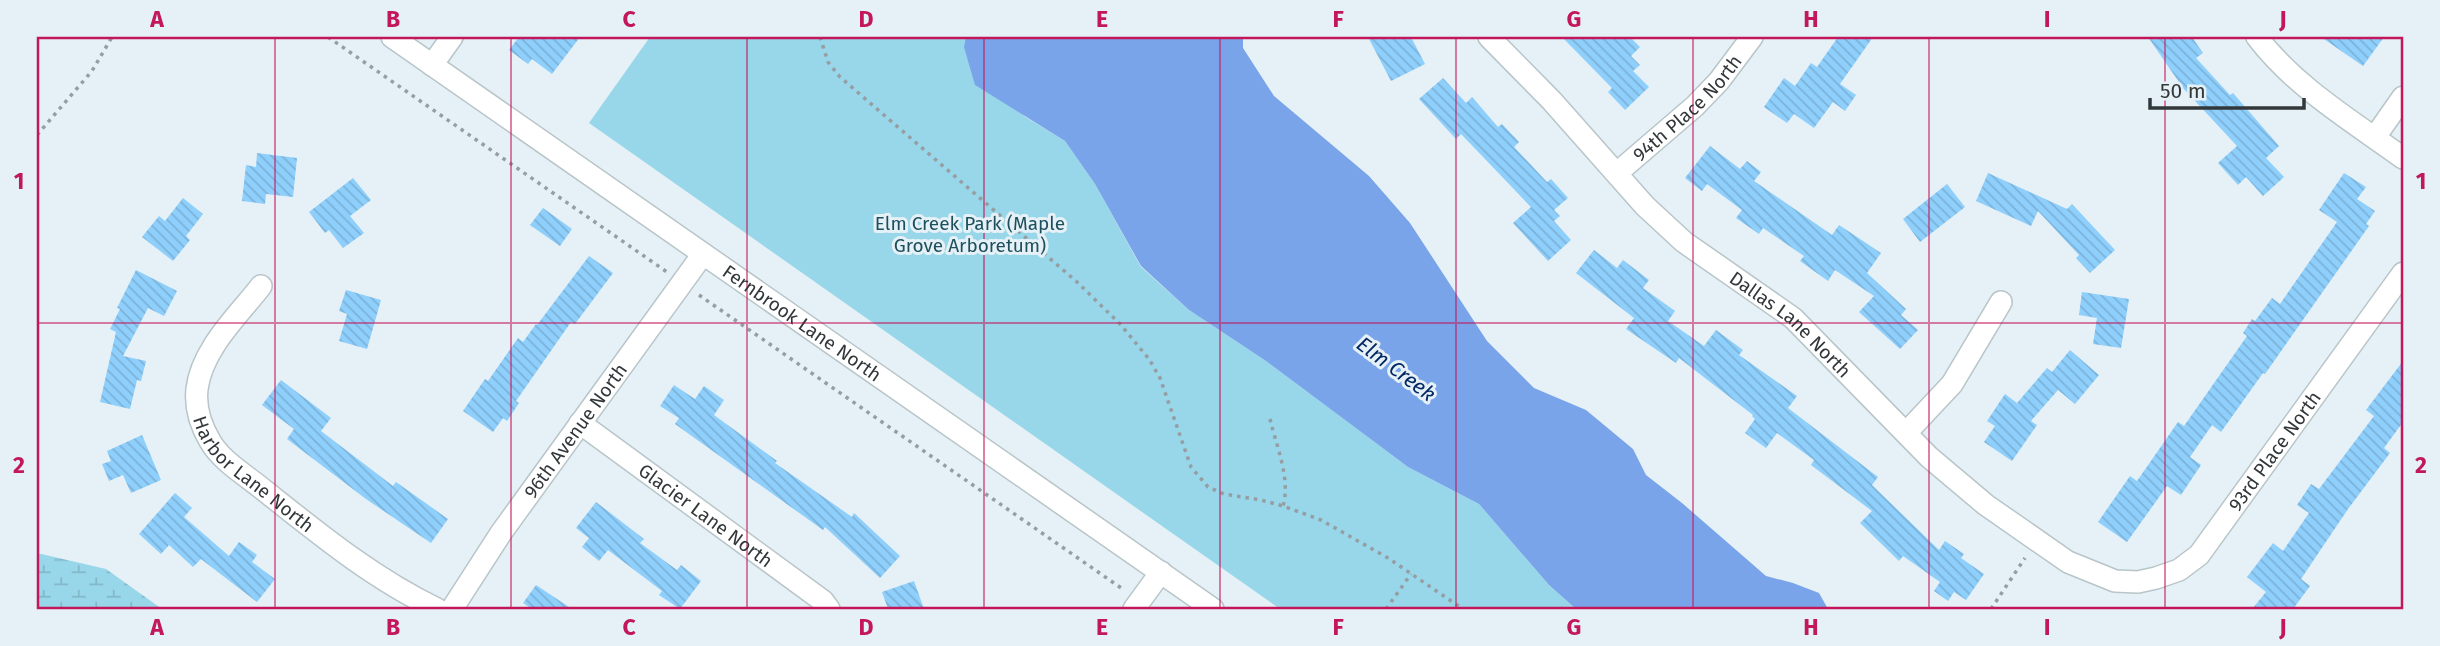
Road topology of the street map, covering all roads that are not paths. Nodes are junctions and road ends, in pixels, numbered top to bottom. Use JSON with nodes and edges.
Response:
{"nodes":[{"id":1,"x":392,"y":37,"type":"edge"},
{"id":2,"x":452,"y":37,"type":"edge"},
{"id":3,"x":1489,"y":37,"type":"edge"},
{"id":4,"x":1752,"y":37,"type":"edge"},
{"id":5,"x":2257,"y":37,"type":"edge"},
{"id":6,"x":432,"y":65,"type":"junction"},
{"id":7,"x":2403,"y":97,"type":"edge"},
{"id":8,"x":2375,"y":137,"type":"junction"},
{"id":9,"x":2403,"y":158,"type":"edge"},
{"id":10,"x":1616,"y":173,"type":"junction"},
{"id":11,"x":703,"y":254,"type":"junction"},
{"id":12,"x":2403,"y":273,"type":"edge"},
{"id":13,"x":261,"y":286,"type":"dead end"},
{"id":14,"x":2001,"y":302,"type":"dead end"},
{"id":15,"x":580,"y":423,"type":"junction"},
{"id":16,"x":1906,"y":433,"type":"junction"},
{"id":17,"x":1161,"y":572,"type":"junction"},
{"id":18,"x":2115,"y":581,"type":"joint"},
{"id":19,"x":1137,"y":605,"type":"edge"},
{"id":20,"x":437,"y":609,"type":"edge"},
{"id":21,"x":452,"y":609,"type":"edge"},
{"id":22,"x":829,"y":609,"type":"edge"},
{"id":23,"x":1213,"y":609,"type":"edge"}],
"edges":[{"from":1,"to":6,"type":"street","name":"Fernbrook Lane North"},
{"from":2,"to":6,"type":"street"},
{"from":3,"to":10,"type":"street","name":"Dallas Lane North"},
{"from":4,"to":10,"type":"street","name":"94th Place North"},
{"from":5,"to":8,"type":"street"},
{"from":6,"to":11,"type":"street","name":"Fernbrook Lane North"},
{"from":7,"to":8,"type":"street"},
{"from":8,"to":9,"type":"street"},
{"from":10,"to":16,"type":"street","name":"Dallas Lane North"},
{"from":11,"to":15,"type":"street","name":"96th Avenue North"},
{"from":11,"to":17,"type":"street","name":"Fernbrook Lane North"},
{"from":12,"to":18,"type":"street","name":"93rd Place North"},
{"from":13,"to":20,"type":"street","name":"Harbor Lane North"},
{"from":14,"to":16,"type":"street"},
{"from":15,"to":21,"type":"street","name":"96th Avenue North"},
{"from":15,"to":22,"type":"street","name":"Glacier Lane North"},
{"from":16,"to":18,"type":"street","name":"Dallas Lane North"},
{"from":17,"to":19,"type":"street"},
{"from":17,"to":23,"type":"street","name":"Fernbrook Lane North"}]}
